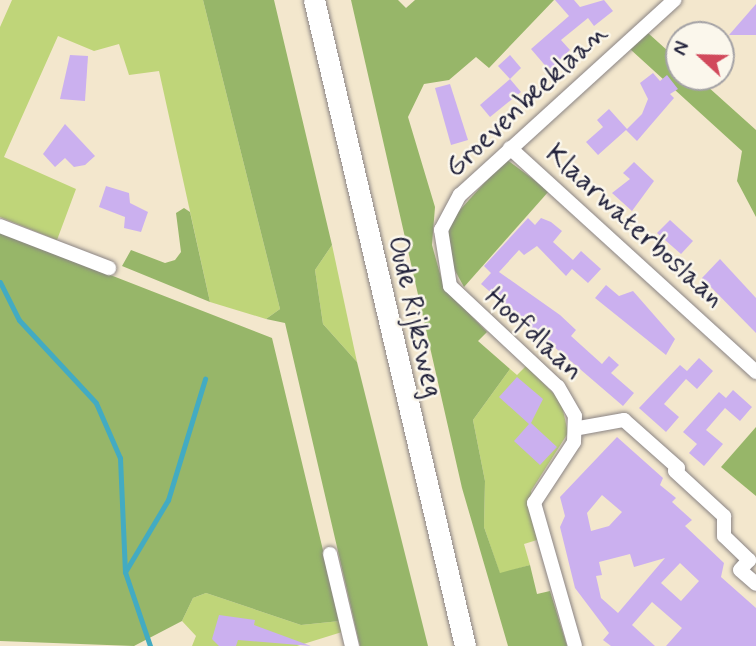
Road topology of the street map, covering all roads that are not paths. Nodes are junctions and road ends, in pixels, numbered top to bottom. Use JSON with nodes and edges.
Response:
{"nodes":[{"id":1,"x":314,"y":0,"type":"edge"},
{"id":2,"x":674,"y":0,"type":"edge"},
{"id":3,"x":510,"y":148,"type":"junction"},
{"id":4,"x":447,"y":213,"type":"joint"},
{"id":5,"x":0,"y":226,"type":"edge"},
{"id":6,"x":109,"y":268,"type":"dead end"},
{"id":7,"x":756,"y":372,"type":"edge"},
{"id":8,"x":579,"y":428,"type":"junction"},
{"id":9,"x":330,"y":554,"type":"dead end"},
{"id":10,"x":756,"y":584,"type":"edge"},
{"id":11,"x":352,"y":646,"type":"edge"},
{"id":12,"x":464,"y":646,"type":"edge"},
{"id":13,"x":575,"y":646,"type":"edge"}],
"edges":[{"from":1,"to":12,"type":"main road","name":"Oude Rijksweg"},
{"from":2,"to":3,"type":"street","name":"Groevenbeeklaan"},
{"from":3,"to":4,"type":"street","name":"Groevenbeeklaan"},
{"from":3,"to":7,"type":"street","name":"Klaarwaterboslaan"},
{"from":4,"to":8,"type":"street","name":"Hoofdlaan"},
{"from":5,"to":6,"type":"street"},
{"from":8,"to":10,"type":"street"},
{"from":8,"to":13,"type":"street","name":"Hoofdlaan"},
{"from":9,"to":11,"type":"street"}]}
